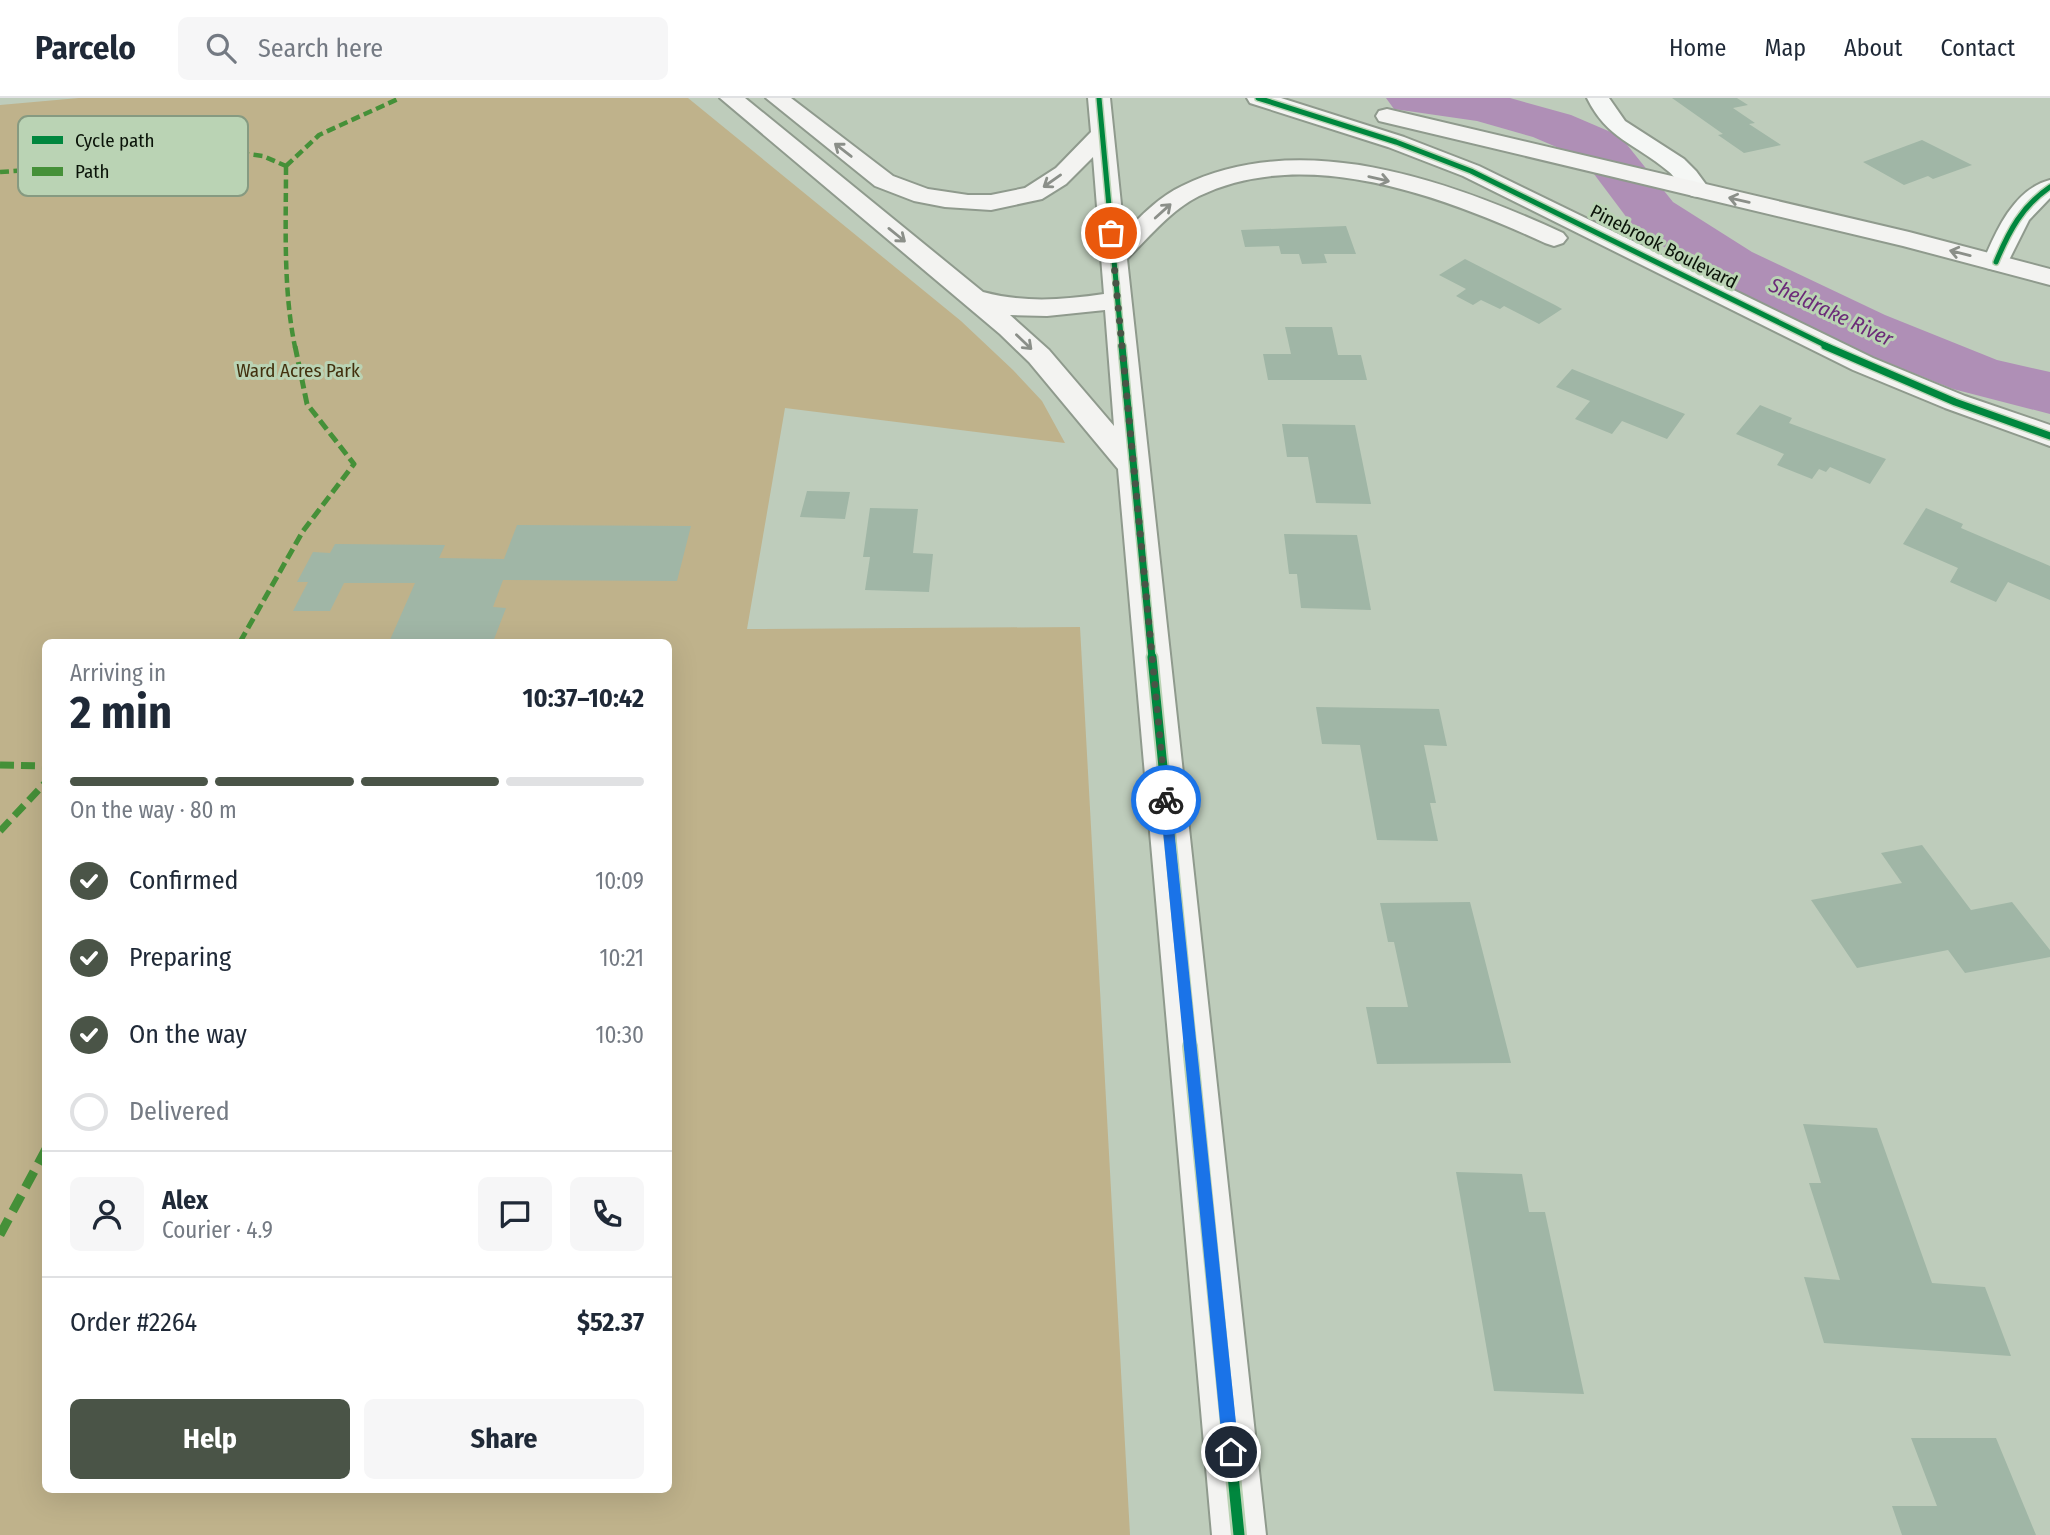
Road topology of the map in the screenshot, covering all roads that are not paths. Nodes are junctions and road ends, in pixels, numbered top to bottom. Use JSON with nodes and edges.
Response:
{"nodes":[{"id":1,"x":731,"y":98,"type":"edge"},
{"id":2,"x":777,"y":98,"type":"edge"},
{"id":3,"x":1099,"y":98,"type":"edge"},
{"id":4,"x":1258,"y":98,"type":"edge"},
{"id":5,"x":1306,"y":98,"type":"edge"},
{"id":6,"x":1598,"y":98,"type":"edge"},
{"id":7,"x":1452,"y":114,"type":"dead end"},
{"id":8,"x":1101,"y":134,"type":"junction"},
{"id":9,"x":1496,"y":143,"type":"junction"},
{"id":10,"x":1558,"y":157,"type":"junction"},
{"id":11,"x":2050,"y":187,"type":"edge"},
{"id":12,"x":1698,"y":190,"type":"junction"},
{"id":13,"x":1522,"y":194,"type":"junction"},
{"id":14,"x":1113,"y":258,"type":"junction"},
{"id":15,"x":1996,"y":262,"type":"junction"},
{"id":16,"x":2050,"y":277,"type":"edge"},
{"id":17,"x":973,"y":297,"type":"junction"},
{"id":18,"x":1117,"y":300,"type":"junction"},
{"id":19,"x":1766,"y":318,"type":"junction"},
{"id":20,"x":2050,"y":436,"type":"edge"},
{"id":21,"x":1133,"y":467,"type":"junction"},
{"id":22,"x":1239,"y":1535,"type":"edge"}],
"edges":[{"from":1,"to":17,"type":"street","one_way":true},
{"from":8,"to":2,"type":"street","one_way":true},
{"from":3,"to":8,"type":"street"},
{"from":4,"to":13,"type":"street","name":"Pinebrook Boulevard"},
{"from":5,"to":9,"type":"street","name":"Pinebrook Boulevard"},
{"from":6,"to":12,"type":"street"},
{"from":7,"to":9,"type":"street"},
{"from":8,"to":14,"type":"street"},
{"from":9,"to":10,"type":"street","name":"Pinebrook Boulevard"},
{"from":10,"to":12,"type":"street","name":"Pinebrook Boulevard"},
{"from":10,"to":13,"type":"street"},
{"from":11,"to":15,"type":"street"},
{"from":15,"to":12,"type":"street","name":"Pinebrook Boulevard","one_way":true},
{"from":13,"to":19,"type":"street","name":"Pinebrook Boulevard"},
{"from":14,"to":18,"type":"street"},
{"from":14,"to":19,"type":"street","one_way":true},
{"from":15,"to":16,"type":"street","name":"Pinebrook Boulevard"},
{"from":17,"to":18,"type":"street"},
{"from":17,"to":21,"type":"street","one_way":true},
{"from":18,"to":21,"type":"street"},
{"from":19,"to":20,"type":"street","name":"Pinebrook Boulevard"},
{"from":21,"to":22,"type":"street"}]}
